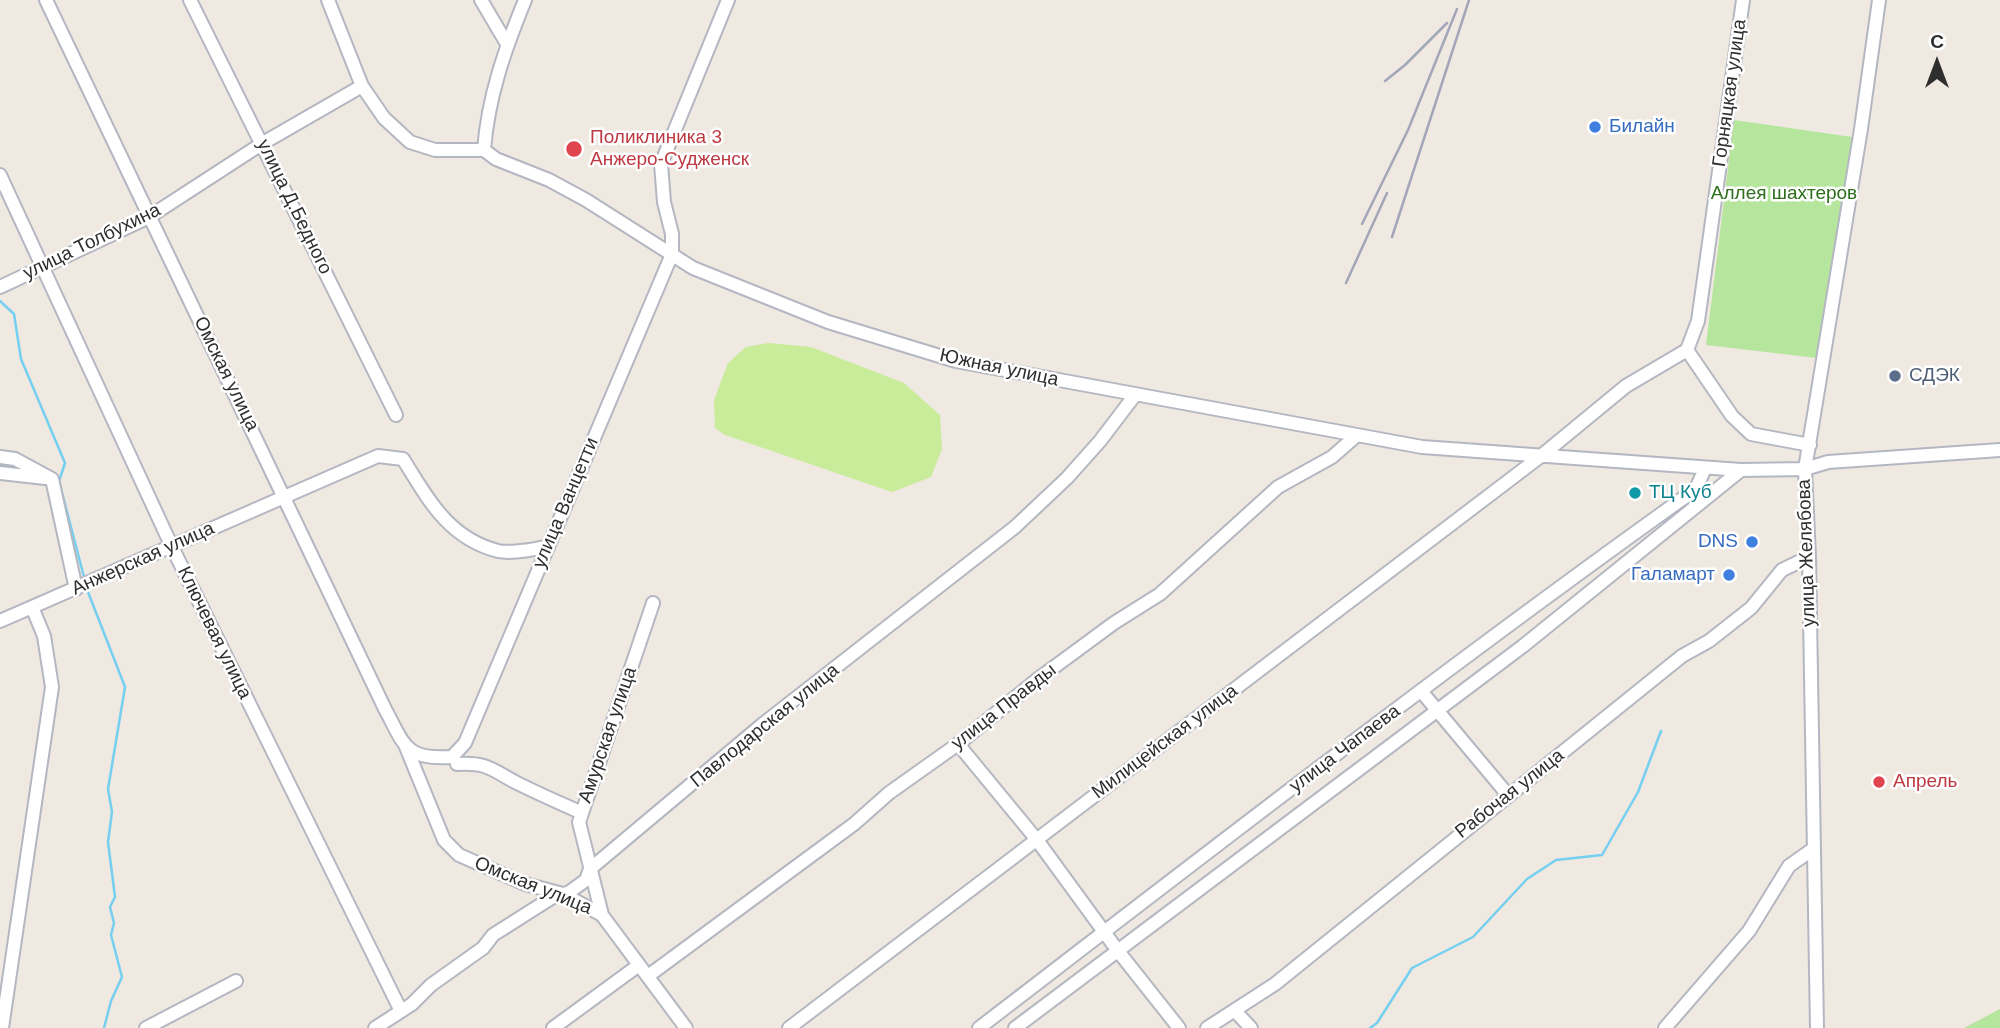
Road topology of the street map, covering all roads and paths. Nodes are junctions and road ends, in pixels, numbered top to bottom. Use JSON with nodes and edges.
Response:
{"nodes":[{"id":1,"x":46,"y":0,"type":"edge"},
{"id":2,"x":190,"y":0,"type":"edge"},
{"id":3,"x":328,"y":0,"type":"edge"},
{"id":4,"x":481,"y":0,"type":"edge"},
{"id":5,"x":525,"y":0,"type":"edge"},
{"id":6,"x":728,"y":0,"type":"edge"},
{"id":7,"x":1743,"y":0,"type":"edge"},
{"id":8,"x":1879,"y":0,"type":"edge"},
{"id":9,"x":507,"y":44,"type":"junction"},
{"id":10,"x":362,"y":86,"type":"junction"},
{"id":11,"x":262,"y":143,"type":"junction"},
{"id":12,"x":484,"y":150,"type":"junction"},
{"id":13,"x":0,"y":175,"type":"edge"},
{"id":14,"x":149,"y":217,"type":"junction"},
{"id":15,"x":672,"y":254,"type":"junction"},
{"id":16,"x":43,"y":267,"type":"junction"},
{"id":17,"x":0,"y":287,"type":"edge"},
{"id":18,"x":1687,"y":350,"type":"junction"},
{"id":19,"x":1135,"y":395,"type":"junction"},
{"id":20,"x":396,"y":415,"type":"dead end"},
{"id":21,"x":1356,"y":436,"type":"junction"},
{"id":22,"x":1810,"y":445,"type":"junction"},
{"id":23,"x":2000,"y":450,"type":"edge"},
{"id":24,"x":1541,"y":456,"type":"junction"},
{"id":25,"x":0,"y":457,"type":"edge"},
{"id":26,"x":1705,"y":468,"type":"junction"},
{"id":27,"x":1805,"y":469,"type":"junction"},
{"id":28,"x":1741,"y":470,"type":"junction"},
{"id":29,"x":0,"y":473,"type":"edge"},
{"id":30,"x":52,"y":479,"type":"junction"},
{"id":31,"x":285,"y":497,"type":"junction"},
{"id":32,"x":172,"y":547,"type":"junction"},
{"id":33,"x":547,"y":547,"type":"junction"},
{"id":34,"x":1809,"y":557,"type":"junction"},
{"id":35,"x":76,"y":589,"type":"junction"},
{"id":36,"x":653,"y":603,"type":"dead end"},
{"id":37,"x":32,"y":607,"type":"junction"},
{"id":38,"x":0,"y":621,"type":"edge"},
{"id":39,"x":1421,"y":691,"type":"junction"},
{"id":40,"x":1437,"y":710,"type":"junction"},
{"id":41,"x":958,"y":744,"type":"junction"},
{"id":42,"x":406,"y":747,"type":"junction"},
{"id":43,"x":457,"y":764,"type":"dead end"},
{"id":44,"x":1508,"y":795,"type":"junction"},
{"id":45,"x":582,"y":813,"type":"junction"},
{"id":46,"x":1037,"y":840,"type":"junction"},
{"id":47,"x":1813,"y":849,"type":"junction"},
{"id":48,"x":590,"y":869,"type":"junction"},
{"id":49,"x":563,"y":894,"type":"junction"},
{"id":50,"x":602,"y":915,"type":"junction"},
{"id":51,"x":1104,"y":932,"type":"junction"},
{"id":52,"x":1118,"y":951,"type":"junction"},
{"id":53,"x":639,"y":965,"type":"junction"},
{"id":54,"x":648,"y":976,"type":"junction"},
{"id":55,"x":236,"y":981,"type":"dead end"},
{"id":56,"x":401,"y":1011,"type":"junction"},
{"id":57,"x":1235,"y":1011,"type":"junction"},
{"id":58,"x":2,"y":1028,"type":"edge"},
{"id":59,"x":146,"y":1028,"type":"edge"},
{"id":60,"x":375,"y":1028,"type":"edge"},
{"id":61,"x":553,"y":1028,"type":"edge"},
{"id":62,"x":686,"y":1028,"type":"edge"},
{"id":63,"x":789,"y":1028,"type":"edge"},
{"id":64,"x":979,"y":1028,"type":"edge"},
{"id":65,"x":1016,"y":1028,"type":"edge"},
{"id":66,"x":1179,"y":1028,"type":"edge"},
{"id":67,"x":1207,"y":1028,"type":"edge"},
{"id":68,"x":1251,"y":1028,"type":"edge"},
{"id":69,"x":1665,"y":1028,"type":"edge"},
{"id":70,"x":1817,"y":1028,"type":"edge"}],
"edges":[{"from":1,"to":14,"type":"street","name":"Омская улица"},
{"from":2,"to":11,"type":"street","name":"улица Д.Бедного"},
{"from":3,"to":10,"type":"street"},
{"from":4,"to":9,"type":"street"},
{"from":5,"to":9,"type":"street"},
{"from":6,"to":15,"type":"street"},
{"from":7,"to":18,"type":"street","name":"Горняцкая улица"},
{"from":8,"to":22,"type":"street","name":"улица Желябова"},
{"from":9,"to":12,"type":"street"},
{"from":10,"to":11,"type":"street","name":"улица Толбухина"},
{"from":10,"to":12,"type":"street"},
{"from":11,"to":14,"type":"street","name":"улица Толбухина"},
{"from":11,"to":20,"type":"street","name":"улица Д.Бедного"},
{"from":12,"to":15,"type":"street","name":"Южная улица"},
{"from":13,"to":16,"type":"street","name":"Ключевая улица"},
{"from":14,"to":16,"type":"street","name":"улица Толбухина"},
{"from":14,"to":31,"type":"street","name":"Омская улица"},
{"from":15,"to":19,"type":"street","name":"Южная улица"},
{"from":15,"to":33,"type":"street","name":"улица Ванцетти"},
{"from":16,"to":17,"type":"street","name":"улица Толбухина"},
{"from":16,"to":32,"type":"street","name":"Ключевая улица"},
{"from":18,"to":22,"type":"street"},
{"from":18,"to":24,"type":"street","name":"Милицейская улица"},
{"from":19,"to":21,"type":"street","name":"Южная улица"},
{"from":19,"to":48,"type":"street","name":"Павлодарская улица"},
{"from":21,"to":24,"type":"street","name":"Южная улица"},
{"from":21,"to":41,"type":"street","name":"улица Правды"},
{"from":22,"to":27,"type":"street","name":"улица Желябова"},
{"from":23,"to":27,"type":"street","name":"Южная улица"},
{"from":24,"to":26,"type":"street","name":"Южная улица"},
{"from":24,"to":46,"type":"street","name":"Милицейская улица"},
{"from":25,"to":30,"type":"street"},
{"from":26,"to":28,"type":"street","name":"Южная улица"},
{"from":26,"to":39,"type":"street","name":"улица Чапаева"},
{"from":27,"to":28,"type":"street","name":"Южная улица"},
{"from":27,"to":34,"type":"street","name":"улица Желябова"},
{"from":28,"to":40,"type":"street","name":"улица Чапаева"},
{"from":29,"to":30,"type":"street"},
{"from":30,"to":35,"type":"street"},
{"from":31,"to":32,"type":"street","name":"Анжерская улица"},
{"from":31,"to":33,"type":"street","name":"Анжерская улица"},
{"from":31,"to":42,"type":"street","name":"Омская улица"},
{"from":32,"to":35,"type":"street","name":"Анжерская улица"},
{"from":32,"to":56,"type":"street","name":"Ключевая улица"},
{"from":33,"to":42,"type":"street","name":"улица Ванцетти"},
{"from":34,"to":44,"type":"street","name":"Рабочая улица"},
{"from":34,"to":47,"type":"street","name":"улица Желябова"},
{"from":35,"to":37,"type":"street","name":"Анжерская улица"},
{"from":36,"to":45,"type":"street","name":"Амурская улица"},
{"from":37,"to":38,"type":"street","name":"Анжерская улица"},
{"from":37,"to":58,"type":"street"},
{"from":39,"to":40,"type":"street"},
{"from":39,"to":51,"type":"street","name":"улица Чапаева"},
{"from":40,"to":44,"type":"street"},
{"from":40,"to":52,"type":"street","name":"улица Чапаева"},
{"from":41,"to":46,"type":"street"},
{"from":41,"to":54,"type":"street","name":"улица Правды"},
{"from":42,"to":49,"type":"street","name":"Омская улица"},
{"from":43,"to":45,"type":"street"},
{"from":44,"to":57,"type":"street","name":"Рабочая улица"},
{"from":45,"to":48,"type":"street","name":"Амурская улица"},
{"from":46,"to":51,"type":"street"},
{"from":46,"to":63,"type":"street","name":"Милицейская улица"},
{"from":47,"to":69,"type":"street"},
{"from":47,"to":70,"type":"street","name":"улица Желябова"},
{"from":48,"to":49,"type":"street","name":"Павлодарская улица"},
{"from":48,"to":50,"type":"street","name":"Амурская улица"},
{"from":49,"to":50,"type":"street","name":"Омская улица"},
{"from":49,"to":56,"type":"street","name":"Павлодарская улица"},
{"from":50,"to":53,"type":"street"},
{"from":51,"to":52,"type":"street"},
{"from":51,"to":64,"type":"street","name":"улица Чапаева"},
{"from":52,"to":65,"type":"street","name":"улица Чапаева"},
{"from":52,"to":66,"type":"street"},
{"from":53,"to":54,"type":"street"},
{"from":53,"to":61,"type":"street"},
{"from":54,"to":62,"type":"street"},
{"from":55,"to":59,"type":"street"},
{"from":56,"to":60,"type":"street","name":"Павлодарская улица"},
{"from":57,"to":67,"type":"street","name":"Рабочая улица"},
{"from":57,"to":68,"type":"street"}]}
